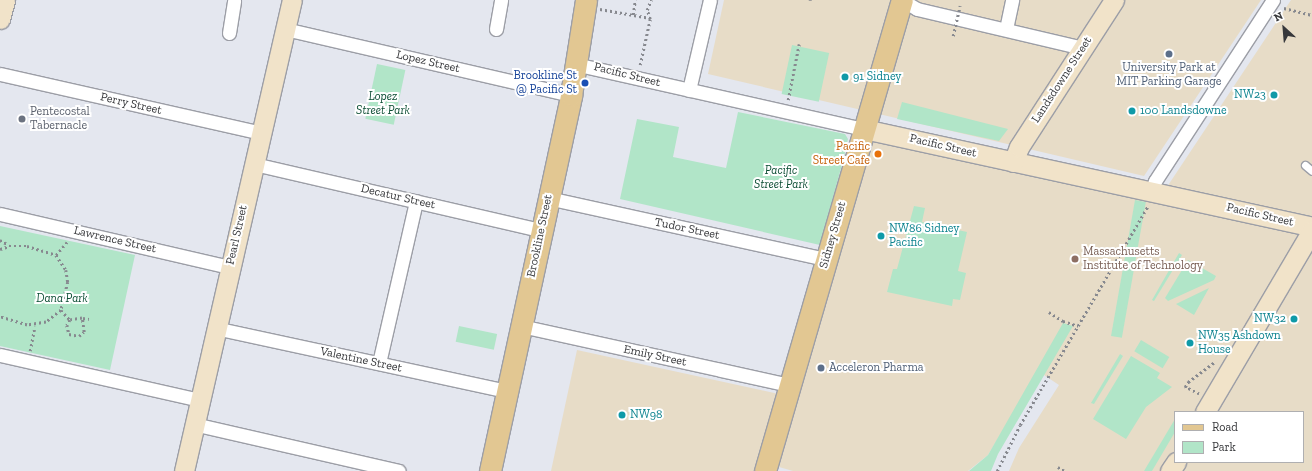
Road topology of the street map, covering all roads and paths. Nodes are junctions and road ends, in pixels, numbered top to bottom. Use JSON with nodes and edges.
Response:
{"nodes":[{"id":1,"x":4,"y":0,"type":"edge"},
{"id":2,"x":234,"y":0,"type":"edge"},
{"id":3,"x":292,"y":0,"type":"edge"},
{"id":4,"x":501,"y":0,"type":"edge"},
{"id":5,"x":635,"y":0,"type":"edge"},
{"id":6,"x":651,"y":0,"type":"edge"},
{"id":7,"x":710,"y":0,"type":"edge"},
{"id":8,"x":902,"y":0,"type":"edge"},
{"id":9,"x":1012,"y":0,"type":"edge"},
{"id":10,"x":1114,"y":0,"type":"edge"},
{"id":11,"x":1273,"y":0,"type":"edge"},
{"id":12,"x":591,"y":4,"type":"edge"},
{"id":13,"x":960,"y":6,"type":"dead end"},
{"id":14,"x":1284,"y":8,"type":"dead end"},
{"id":15,"x":633,"y":15,"type":"junction"},
{"id":16,"x":1312,"y":15,"type":"edge"},
{"id":17,"x":650,"y":18,"type":"junction"},
{"id":18,"x":0,"y":19,"type":"edge"},
{"id":19,"x":285,"y":29,"type":"junction"},
{"id":20,"x":496,"y":29,"type":"dead end"},
{"id":21,"x":1006,"y":29,"type":"junction"},
{"id":22,"x":230,"y":33,"type":"dead end"},
{"id":23,"x":953,"y":36,"type":"dead end"},
{"id":24,"x":799,"y":44,"type":"dead end"},
{"id":25,"x":1083,"y":48,"type":"junction"},
{"id":26,"x":575,"y":64,"type":"junction"},
{"id":27,"x":640,"y":66,"type":"dead end"},
{"id":28,"x":0,"y":74,"type":"edge"},
{"id":29,"x":689,"y":90,"type":"junction"},
{"id":30,"x":572,"y":95,"type":"junction"},
{"id":31,"x":785,"y":112,"type":"junction"},
{"id":32,"x":864,"y":129,"type":"junction"},
{"id":33,"x":261,"y":133,"type":"junction"},
{"id":34,"x":1013,"y":162,"type":"junction"},
{"id":35,"x":254,"y":164,"type":"junction"},
{"id":36,"x":1305,"y":165,"type":"dead end"},
{"id":37,"x":1312,"y":171,"type":"edge"},
{"id":38,"x":1152,"y":190,"type":"junction"},
{"id":39,"x":548,"y":198,"type":"junction"},
{"id":40,"x":416,"y":201,"type":"junction"},
{"id":41,"x":0,"y":214,"type":"edge"},
{"id":42,"x":1312,"y":226,"type":"edge"},
{"id":43,"x":541,"y":230,"type":"junction"},
{"id":44,"x":1312,"y":230,"type":"edge"},
{"id":45,"x":72,"y":231,"type":"junction"},
{"id":46,"x":0,"y":240,"type":"edge"},
{"id":47,"x":9,"y":246,"type":"junction"},
{"id":48,"x":0,"y":249,"type":"edge"},
{"id":49,"x":56,"y":255,"type":"junction"},
{"id":50,"x":826,"y":259,"type":"junction"},
{"id":51,"x":229,"y":268,"type":"junction"},
{"id":52,"x":61,"y":310,"type":"junction"},
{"id":53,"x":1049,"y":312,"type":"dead end"},
{"id":54,"x":0,"y":317,"type":"edge"},
{"id":55,"x":82,"y":318,"type":"junction"},
{"id":56,"x":88,"y":319,"type":"dead end"},
{"id":57,"x":70,"y":320,"type":"junction"},
{"id":58,"x":35,"y":326,"type":"junction"},
{"id":59,"x":521,"y":326,"type":"junction"},
{"id":60,"x":1078,"y":326,"type":"junction"},
{"id":61,"x":215,"y":328,"type":"junction"},
{"id":62,"x":67,"y":330,"type":"junction"},
{"id":63,"x":62,"y":333,"type":"dead end"},
{"id":64,"x":0,"y":355,"type":"edge"},
{"id":65,"x":1219,"y":360,"type":"dead end"},
{"id":66,"x":28,"y":361,"type":"junction"},
{"id":67,"x":379,"y":364,"type":"junction"},
{"id":68,"x":790,"y":385,"type":"junction"},
{"id":69,"x":507,"y":391,"type":"junction"},
{"id":70,"x":199,"y":400,"type":"junction"},
{"id":71,"x":1203,"y":404,"type":"edge"},
{"id":72,"x":194,"y":424,"type":"junction"},
{"id":73,"x":1058,"y":467,"type":"dead end"},
{"id":74,"x":184,"y":471,"type":"edge"},
{"id":75,"x":399,"y":471,"type":"edge"},
{"id":76,"x":490,"y":471,"type":"edge"},
{"id":77,"x":765,"y":471,"type":"edge"},
{"id":78,"x":997,"y":471,"type":"edge"},
{"id":79,"x":1065,"y":471,"type":"edge"}],
"edges":[{"from":1,"to":18,"type":"street"},
{"from":2,"to":22,"type":"street"},
{"from":3,"to":19,"type":"street","name":"Pearl Street"},
{"from":4,"to":20,"type":"street"},
{"from":5,"to":15,"type":"path"},
{"from":6,"to":17,"type":"path"},
{"from":7,"to":29,"type":"street"},
{"from":8,"to":21,"type":"street"},
{"from":8,"to":32,"type":"main road","name":"Sidney Street"},
{"from":9,"to":21,"type":"street"},
{"from":10,"to":25,"type":"street","name":"Landsdowne Street"},
{"from":11,"to":38,"type":"street"},
{"from":12,"to":15,"type":"path"},
{"from":12,"to":26,"type":"main road","name":"Brookline Street"},
{"from":13,"to":23,"type":"path","bridge":true},
{"from":14,"to":16,"type":"path"},
{"from":15,"to":17,"type":"path"},
{"from":17,"to":27,"type":"path"},
{"from":19,"to":30,"type":"street","name":"Lopez Street"},
{"from":19,"to":33,"type":"street","name":"Pearl Street"},
{"from":21,"to":25,"type":"street"},
{"from":24,"to":31,"type":"path"},
{"from":25,"to":34,"type":"street","name":"Landsdowne Street"},
{"from":26,"to":29,"type":"street","name":"Pacific Street"},
{"from":26,"to":30,"type":"main road","name":"Brookline Street"},
{"from":28,"to":33,"type":"street","name":"Perry Street"},
{"from":29,"to":31,"type":"street","name":"Pacific Street"},
{"from":30,"to":39,"type":"main road","name":"Brookline Street"},
{"from":31,"to":32,"type":"street","name":"Pacific Street"},
{"from":32,"to":34,"type":"street","name":"Pacific Street"},
{"from":32,"to":50,"type":"main road","name":"Sidney Street"},
{"from":33,"to":35,"type":"street","name":"Pearl Street"},
{"from":34,"to":38,"type":"street","name":"Pacific Street"},
{"from":35,"to":40,"type":"street","name":"Decatur Street"},
{"from":35,"to":51,"type":"street","name":"Pearl Street"},
{"from":36,"to":37,"type":"lane"},
{"from":38,"to":42,"type":"street","name":"Pacific Street"},
{"from":38,"to":60,"type":"path"},
{"from":39,"to":43,"type":"main road","name":"Brookline Street"},
{"from":39,"to":50,"type":"street","name":"Tudor Street"},
{"from":40,"to":43,"type":"street","name":"Decatur Street"},
{"from":40,"to":67,"type":"street"},
{"from":41,"to":45,"type":"street","name":"Lawrence Street"},
{"from":43,"to":59,"type":"main road","name":"Brookline Street"},
{"from":44,"to":71,"type":"street"},
{"from":45,"to":49,"type":"path"},
{"from":45,"to":51,"type":"street","name":"Lawrence Street"},
{"from":46,"to":47,"type":"path"},
{"from":47,"to":48,"type":"path"},
{"from":47,"to":49,"type":"path"},
{"from":49,"to":52,"type":"path"},
{"from":50,"to":68,"type":"main road","name":"Sidney Street"},
{"from":51,"to":61,"type":"street","name":"Pearl Street"},
{"from":52,"to":57,"type":"path"},
{"from":52,"to":58,"type":"path"},
{"from":53,"to":60,"type":"path"},
{"from":54,"to":58,"type":"path"},
{"from":55,"to":56,"type":"path"},
{"from":55,"to":57,"type":"path"},
{"from":55,"to":62,"type":"path"},
{"from":57,"to":62,"type":"path"},
{"from":58,"to":66,"type":"path"},
{"from":59,"to":68,"type":"street","name":"Emily Street"},
{"from":59,"to":69,"type":"main road","name":"Brookline Street"},
{"from":60,"to":78,"type":"path"},
{"from":61,"to":67,"type":"street","name":"Valentine Street"},
{"from":61,"to":70,"type":"street","name":"Pearl Street"},
{"from":62,"to":63,"type":"path"},
{"from":64,"to":66,"type":"street"},
{"from":65,"to":71,"type":"path"},
{"from":66,"to":70,"type":"street"},
{"from":67,"to":69,"type":"street","name":"Valentine Street"},
{"from":68,"to":77,"type":"main road","name":"Sidney Street"},
{"from":69,"to":76,"type":"main road","name":"Brookline Street"},
{"from":70,"to":72,"type":"street","name":"Pearl Street"},
{"from":72,"to":74,"type":"street","name":"Pearl Street"},
{"from":72,"to":75,"type":"street"},
{"from":73,"to":79,"type":"path"}]}
